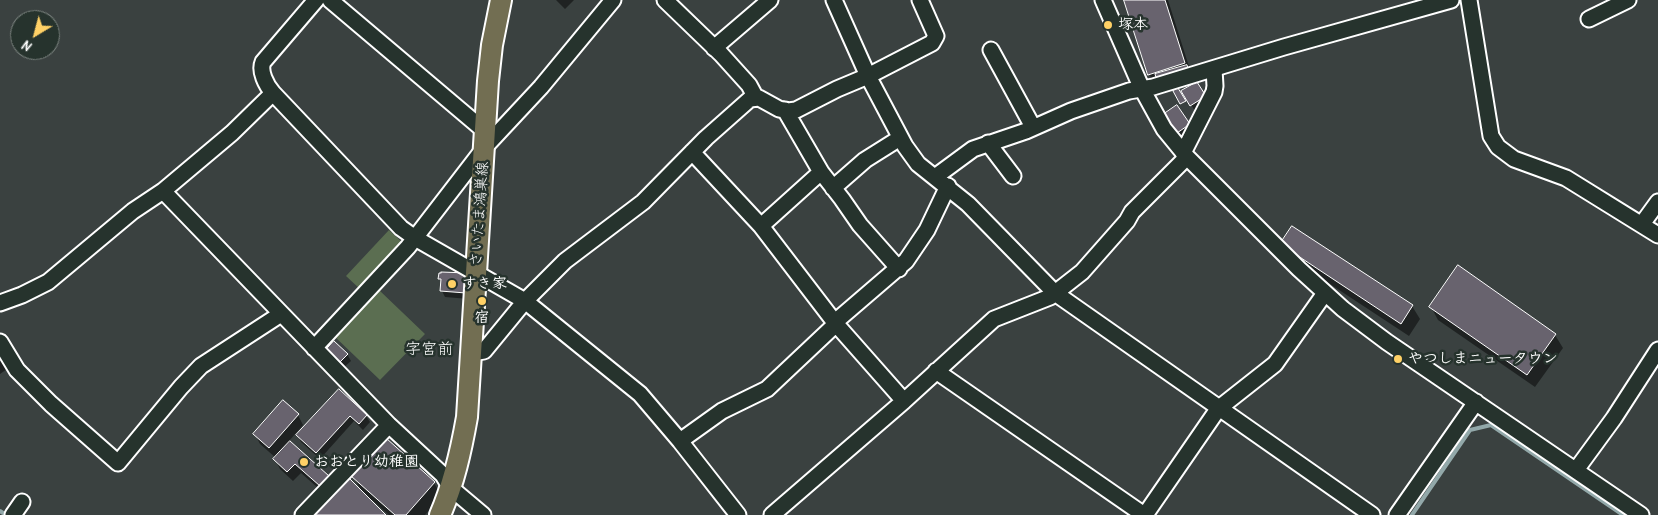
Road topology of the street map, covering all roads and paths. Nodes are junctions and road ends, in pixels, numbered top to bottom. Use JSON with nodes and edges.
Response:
{"nodes":[{"id":1,"x":316,"y":0,"type":"edge"},
{"id":2,"x":330,"y":0,"type":"edge"},
{"id":3,"x":501,"y":0,"type":"edge"},
{"id":4,"x":613,"y":0,"type":"edge"},
{"id":5,"x":665,"y":0,"type":"edge"},
{"id":6,"x":770,"y":0,"type":"edge"},
{"id":7,"x":834,"y":0,"type":"edge"},
{"id":8,"x":920,"y":0,"type":"edge"},
{"id":9,"x":1103,"y":0,"type":"edge"},
{"id":10,"x":1451,"y":0,"type":"edge"},
{"id":11,"x":1468,"y":0,"type":"edge"},
{"id":12,"x":1628,"y":0,"type":"edge"},
{"id":13,"x":1589,"y":18,"type":"dead end"},
{"id":14,"x":714,"y":48,"type":"junction"},
{"id":15,"x":991,"y":50,"type":"dead end"},
{"id":16,"x":1214,"y":69,"type":"junction"},
{"id":17,"x":868,"y":76,"type":"junction"},
{"id":18,"x":1142,"y":89,"type":"junction"},
{"id":19,"x":273,"y":92,"type":"junction"},
{"id":20,"x":756,"y":98,"type":"junction"},
{"id":21,"x":784,"y":110,"type":"junction"},
{"id":22,"x":1033,"y":127,"type":"junction"},
{"id":23,"x":900,"y":138,"type":"junction"},
{"id":24,"x":485,"y":139,"type":"junction"},
{"id":25,"x":988,"y":144,"type":"junction"},
{"id":26,"x":692,"y":152,"type":"junction"},
{"id":27,"x":1185,"y":155,"type":"junction"},
{"id":28,"x":821,"y":172,"type":"junction"},
{"id":29,"x":1013,"y":176,"type":"dead end"},
{"id":30,"x":935,"y":177,"type":"junction"},
{"id":31,"x":948,"y":186,"type":"junction"},
{"id":32,"x":833,"y":188,"type":"junction"},
{"id":33,"x":163,"y":191,"type":"junction"},
{"id":34,"x":1658,"y":202,"type":"edge"},
{"id":35,"x":1642,"y":224,"type":"junction"},
{"id":36,"x":761,"y":226,"type":"junction"},
{"id":37,"x":1658,"y":235,"type":"edge"},
{"id":38,"x":414,"y":238,"type":"junction"},
{"id":39,"x":899,"y":269,"type":"junction"},
{"id":40,"x":477,"y":272,"type":"junction"},
{"id":41,"x":1055,"y":293,"type":"junction"},
{"id":42,"x":1325,"y":294,"type":"junction"},
{"id":43,"x":525,"y":300,"type":"junction"},
{"id":44,"x":0,"y":303,"type":"edge"},
{"id":45,"x":281,"y":314,"type":"junction"},
{"id":46,"x":835,"y":323,"type":"junction"},
{"id":47,"x":0,"y":342,"type":"edge"},
{"id":48,"x":314,"y":348,"type":"junction"},
{"id":49,"x":1658,"y":350,"type":"edge"},
{"id":50,"x":472,"y":353,"type":"junction"},
{"id":51,"x":936,"y":371,"type":"junction"},
{"id":52,"x":904,"y":401,"type":"junction"},
{"id":53,"x":1476,"y":402,"type":"junction"},
{"id":54,"x":1220,"y":408,"type":"junction"},
{"id":55,"x":389,"y":425,"type":"junction"},
{"id":56,"x":680,"y":441,"type":"junction"},
{"id":57,"x":1576,"y":470,"type":"junction"},
{"id":58,"x":451,"y":488,"type":"junction"},
{"id":59,"x":779,"y":513,"type":"edge"},
{"id":60,"x":303,"y":515,"type":"edge"},
{"id":61,"x":440,"y":515,"type":"edge"},
{"id":62,"x":483,"y":515,"type":"edge"},
{"id":63,"x":738,"y":515,"type":"edge"},
{"id":64,"x":1144,"y":515,"type":"edge"},
{"id":65,"x":1372,"y":515,"type":"edge"},
{"id":66,"x":1397,"y":515,"type":"edge"},
{"id":67,"x":1641,"y":515,"type":"edge"}],
"edges":[{"from":1,"to":19,"type":"street"},
{"from":2,"to":24,"type":"street"},
{"from":3,"to":24,"type":"main road","name":"さいたま鴻巣線"},
{"from":4,"to":24,"type":"street"},
{"from":5,"to":14,"type":"street"},
{"from":6,"to":14,"type":"street"},
{"from":7,"to":17,"type":"street"},
{"from":8,"to":17,"type":"street"},
{"from":9,"to":18,"type":"street"},
{"from":10,"to":16,"type":"street"},
{"from":11,"to":35,"type":"street"},
{"from":12,"to":13,"type":"street"},
{"from":14,"to":20,"type":"street"},
{"from":15,"to":22,"type":"street"},
{"from":16,"to":18,"type":"street"},
{"from":16,"to":27,"type":"street"},
{"from":17,"to":21,"type":"street"},
{"from":17,"to":23,"type":"street"},
{"from":18,"to":22,"type":"street"},
{"from":18,"to":27,"type":"street"},
{"from":19,"to":33,"type":"street"},
{"from":19,"to":38,"type":"street"},
{"from":20,"to":21,"type":"street"},
{"from":20,"to":26,"type":"street"},
{"from":21,"to":28,"type":"street"},
{"from":22,"to":25,"type":"street"},
{"from":23,"to":30,"type":"street"},
{"from":23,"to":32,"type":"street"},
{"from":24,"to":38,"type":"street"},
{"from":24,"to":40,"type":"main road","name":"さいたま鴻巣線"},
{"from":25,"to":29,"type":"street"},
{"from":25,"to":30,"type":"street"},
{"from":26,"to":36,"type":"street"},
{"from":26,"to":43,"type":"street"},
{"from":27,"to":41,"type":"street"},
{"from":27,"to":42,"type":"street"},
{"from":28,"to":32,"type":"street"},
{"from":28,"to":36,"type":"street"},
{"from":30,"to":31,"type":"street"},
{"from":31,"to":39,"type":"street"},
{"from":31,"to":41,"type":"street"},
{"from":32,"to":39,"type":"street"},
{"from":33,"to":44,"type":"street"},
{"from":33,"to":45,"type":"street"},
{"from":34,"to":35,"type":"street"},
{"from":35,"to":37,"type":"street"},
{"from":36,"to":46,"type":"street"},
{"from":38,"to":40,"type":"street"},
{"from":38,"to":48,"type":"street"},
{"from":39,"to":46,"type":"street"},
{"from":40,"to":43,"type":"street"},
{"from":40,"to":50,"type":"main road","name":"さいたま鴻巣線"},
{"from":41,"to":51,"type":"street"},
{"from":41,"to":54,"type":"street"},
{"from":42,"to":53,"type":"street"},
{"from":42,"to":54,"type":"street"},
{"from":43,"to":50,"type":"street"},
{"from":43,"to":56,"type":"street"},
{"from":45,"to":47,"type":"street"},
{"from":45,"to":48,"type":"street"},
{"from":46,"to":52,"type":"street"},
{"from":46,"to":56,"type":"street"},
{"from":48,"to":55,"type":"street"},
{"from":49,"to":57,"type":"street"},
{"from":50,"to":58,"type":"main road","name":"さいたま鴻巣線"},
{"from":51,"to":52,"type":"street"},
{"from":51,"to":64,"type":"street"},
{"from":52,"to":59,"type":"street"},
{"from":53,"to":57,"type":"street"},
{"from":53,"to":66,"type":"street"},
{"from":54,"to":64,"type":"street"},
{"from":54,"to":65,"type":"street"},
{"from":55,"to":58,"type":"street"},
{"from":55,"to":60,"type":"street"},
{"from":56,"to":63,"type":"street"},
{"from":57,"to":67,"type":"street"},
{"from":58,"to":61,"type":"main road","name":"さいたま鴻巣線"},
{"from":58,"to":62,"type":"street"}]}
